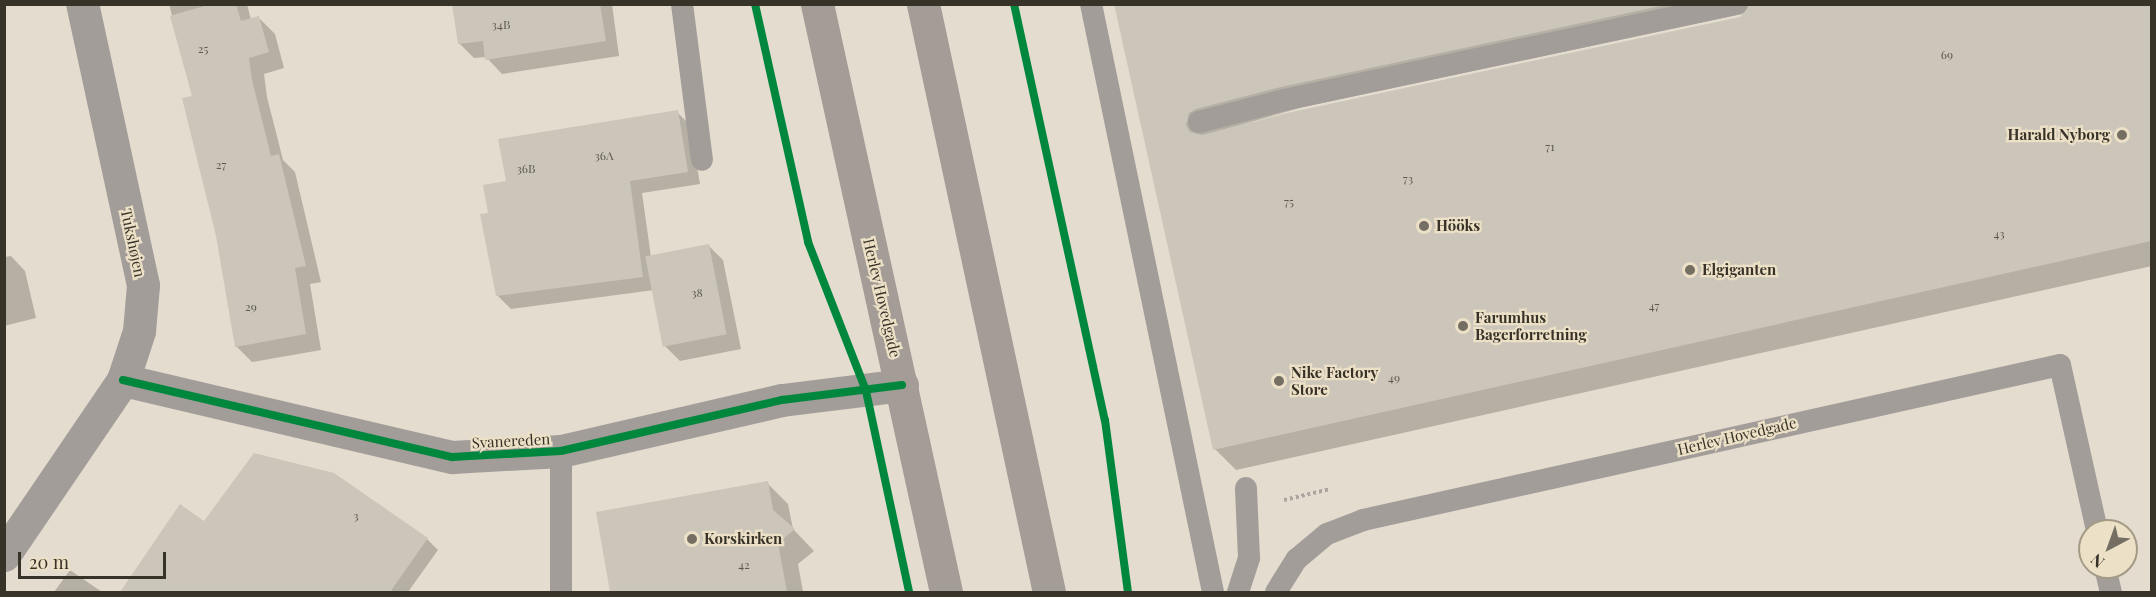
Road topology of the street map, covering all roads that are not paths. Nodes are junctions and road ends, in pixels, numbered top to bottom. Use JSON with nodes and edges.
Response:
{"nodes":[{"id":1,"x":82,"y":4,"type":"edge"},
{"id":2,"x":682,"y":4,"type":"edge"},
{"id":3,"x":817,"y":4,"type":"edge"},
{"id":4,"x":923,"y":4,"type":"edge"},
{"id":5,"x":1091,"y":4,"type":"edge"},
{"id":6,"x":1737,"y":4,"type":"edge"},
{"id":7,"x":1199,"y":122,"type":"dead end"},
{"id":8,"x":702,"y":160,"type":"dead end"},
{"id":9,"x":123,"y":380,"type":"junction"},
{"id":10,"x":902,"y":385,"type":"junction"},
{"id":11,"x":561,"y":451,"type":"junction"},
{"id":12,"x":1246,"y":488,"type":"dead end"},
{"id":13,"x":2094,"y":519,"type":"edge"},
{"id":14,"x":4,"y":555,"type":"edge"},
{"id":15,"x":561,"y":592,"type":"edge"},
{"id":16,"x":946,"y":592,"type":"edge"},
{"id":17,"x":1049,"y":592,"type":"edge"},
{"id":18,"x":1213,"y":592,"type":"edge"},
{"id":19,"x":1238,"y":592,"type":"edge"},
{"id":20,"x":1276,"y":592,"type":"edge"}],
"edges":[{"from":1,"to":9,"type":"street","name":"Tukshøjen"},
{"from":2,"to":8,"type":"lane"},
{"from":3,"to":10,"type":"main road","name":"Herlev Hovedgade"},
{"from":4,"to":17,"type":"main road"},
{"from":5,"to":18,"type":"lane"},
{"from":6,"to":7,"type":"lane"},
{"from":9,"to":11,"type":"street","name":"Svanereden"},
{"from":9,"to":14,"type":"street","name":"Tukshøjen"},
{"from":10,"to":11,"type":"street","name":"Svanereden"},
{"from":10,"to":16,"type":"main road","name":"Herlev Hovedgade"},
{"from":11,"to":15,"type":"lane"},
{"from":12,"to":19,"type":"lane"},
{"from":13,"to":20,"type":"lane","name":"Herlev Hovedgade"}]}
